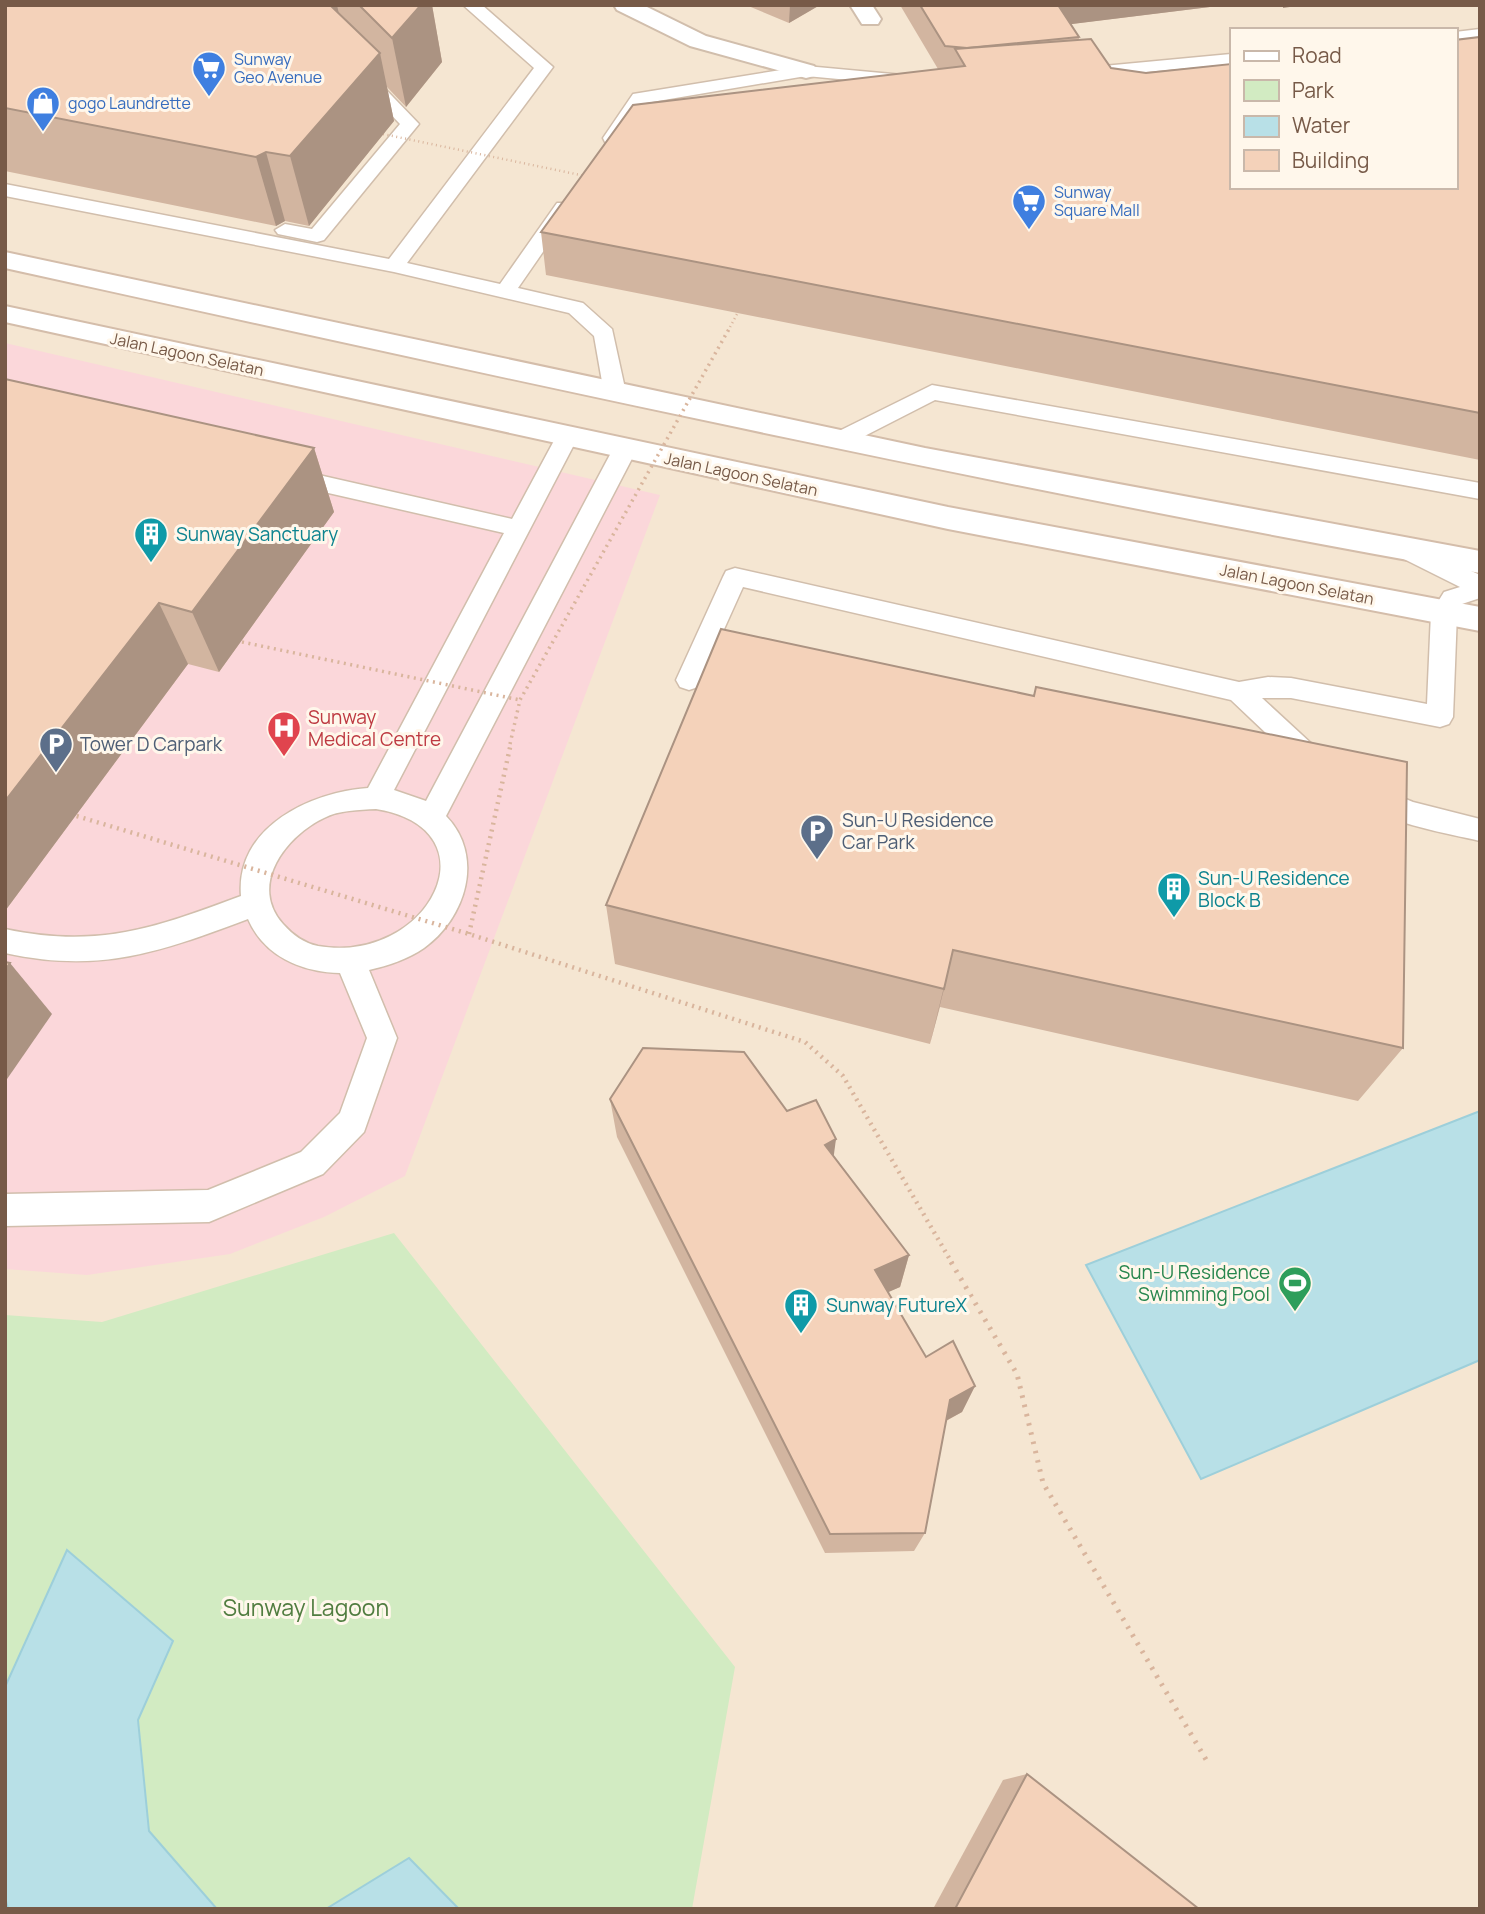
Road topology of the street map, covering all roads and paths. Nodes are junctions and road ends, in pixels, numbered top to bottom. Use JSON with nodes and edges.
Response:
{"nodes":[{"id":1,"x":471,"y":5,"type":"edge"},
{"id":2,"x":625,"y":5,"type":"edge"},
{"id":3,"x":1480,"y":34,"type":"edge"},
{"id":4,"x":1457,"y":37,"type":"edge"},
{"id":5,"x":1230,"y":59,"type":"edge"},
{"id":6,"x":349,"y":63,"type":"edge"},
{"id":7,"x":806,"y":71,"type":"junction"},
{"id":8,"x":1070,"y":74,"type":"edge"},
{"id":9,"x":937,"y":82,"type":"edge"},
{"id":10,"x":383,"y":134,"type":"dead end"},
{"id":11,"x":601,"y":154,"type":"edge"},
{"id":12,"x":586,"y":176,"type":"joint"},
{"id":13,"x":5,"y":190,"type":"edge"},
{"id":14,"x":111,"y":211,"type":"junction"},
{"id":15,"x":5,"y":260,"type":"edge"},
{"id":16,"x":394,"y":266,"type":"junction"},
{"id":17,"x":505,"y":292,"type":"junction"},
{"id":18,"x":5,"y":314,"type":"edge"},
{"id":19,"x":737,"y":314,"type":"dead end"},
{"id":20,"x":615,"y":393,"type":"junction"},
{"id":21,"x":567,"y":438,"type":"junction"},
{"id":22,"x":839,"y":440,"type":"junction"},
{"id":23,"x":625,"y":449,"type":"junction"},
{"id":24,"x":261,"y":470,"type":"edge"},
{"id":25,"x":1480,"y":491,"type":"edge"},
{"id":26,"x":516,"y":528,"type":"junction"},
{"id":27,"x":1407,"y":550,"type":"junction"},
{"id":28,"x":1480,"y":562,"type":"edge"},
{"id":29,"x":1480,"y":587,"type":"edge"},
{"id":30,"x":1444,"y":613,"type":"junction"},
{"id":31,"x":1480,"y":619,"type":"edge"},
{"id":32,"x":242,"y":642,"type":"dead end"},
{"id":33,"x":690,"y":680,"type":"dead end"},
{"id":34,"x":1240,"y":692,"type":"junction"},
{"id":35,"x":520,"y":700,"type":"junction"},
{"id":36,"x":376,"y":798,"type":"junction"},
{"id":37,"x":57,"y":811,"type":"dead end"},
{"id":38,"x":431,"y":818,"type":"junction"},
{"id":39,"x":1480,"y":830,"type":"edge"},
{"id":40,"x":254,"y":904,"type":"junction"},
{"id":41,"x":470,"y":934,"type":"junction"},
{"id":42,"x":5,"y":941,"type":"edge"},
{"id":43,"x":350,"y":961,"type":"junction"},
{"id":44,"x":5,"y":1210,"type":"edge"},
{"id":45,"x":1208,"y":1763,"type":"dead end"}],
"edges":[{"from":1,"to":16,"type":"lane"},
{"from":2,"to":7,"type":"main road"},
{"from":3,"to":4,"type":"lane"},
{"from":5,"to":8,"type":"lane"},
{"from":6,"to":14,"type":"lane"},
{"from":7,"to":9,"type":"lane"},
{"from":7,"to":11,"type":"lane"},
{"from":10,"to":12,"type":"path","bridge":true},
{"from":12,"to":17,"type":"lane"},
{"from":13,"to":14,"type":"lane"},
{"from":14,"to":16,"type":"lane"},
{"from":15,"to":20,"type":"main road"},
{"from":16,"to":17,"type":"lane"},
{"from":17,"to":20,"type":"lane"},
{"from":18,"to":21,"type":"main road","name":"Jalan Lagoon Selatan"},
{"from":19,"to":35,"type":"path","bridge":true},
{"from":20,"to":22,"type":"main road"},
{"from":21,"to":23,"type":"main road","name":"Jalan Lagoon Selatan"},
{"from":21,"to":26,"type":"lane"},
{"from":22,"to":25,"type":"lane"},
{"from":22,"to":27,"type":"main road"},
{"from":23,"to":30,"type":"main road","name":"Jalan Lagoon Selatan"},
{"from":23,"to":38,"type":"lane"},
{"from":24,"to":26,"type":"lane"},
{"from":26,"to":36,"type":"lane"},
{"from":27,"to":28,"type":"main road"},
{"from":27,"to":29,"type":"lane"},
{"from":29,"to":30,"type":"lane"},
{"from":30,"to":31,"type":"main road","name":"Jalan Lagoon Selatan"},
{"from":30,"to":34,"type":"lane"},
{"from":32,"to":35,"type":"path","bridge":true},
{"from":33,"to":34,"type":"lane"},
{"from":34,"to":39,"type":"lane"},
{"from":35,"to":41,"type":"path","bridge":true},
{"from":36,"to":38,"type":"lane"},
{"from":36,"to":40,"type":"lane"},
{"from":37,"to":41,"type":"path","bridge":true},
{"from":38,"to":43,"type":"lane"},
{"from":40,"to":42,"type":"lane"},
{"from":40,"to":43,"type":"lane"},
{"from":41,"to":45,"type":"path","bridge":true},
{"from":43,"to":44,"type":"lane"}]}
